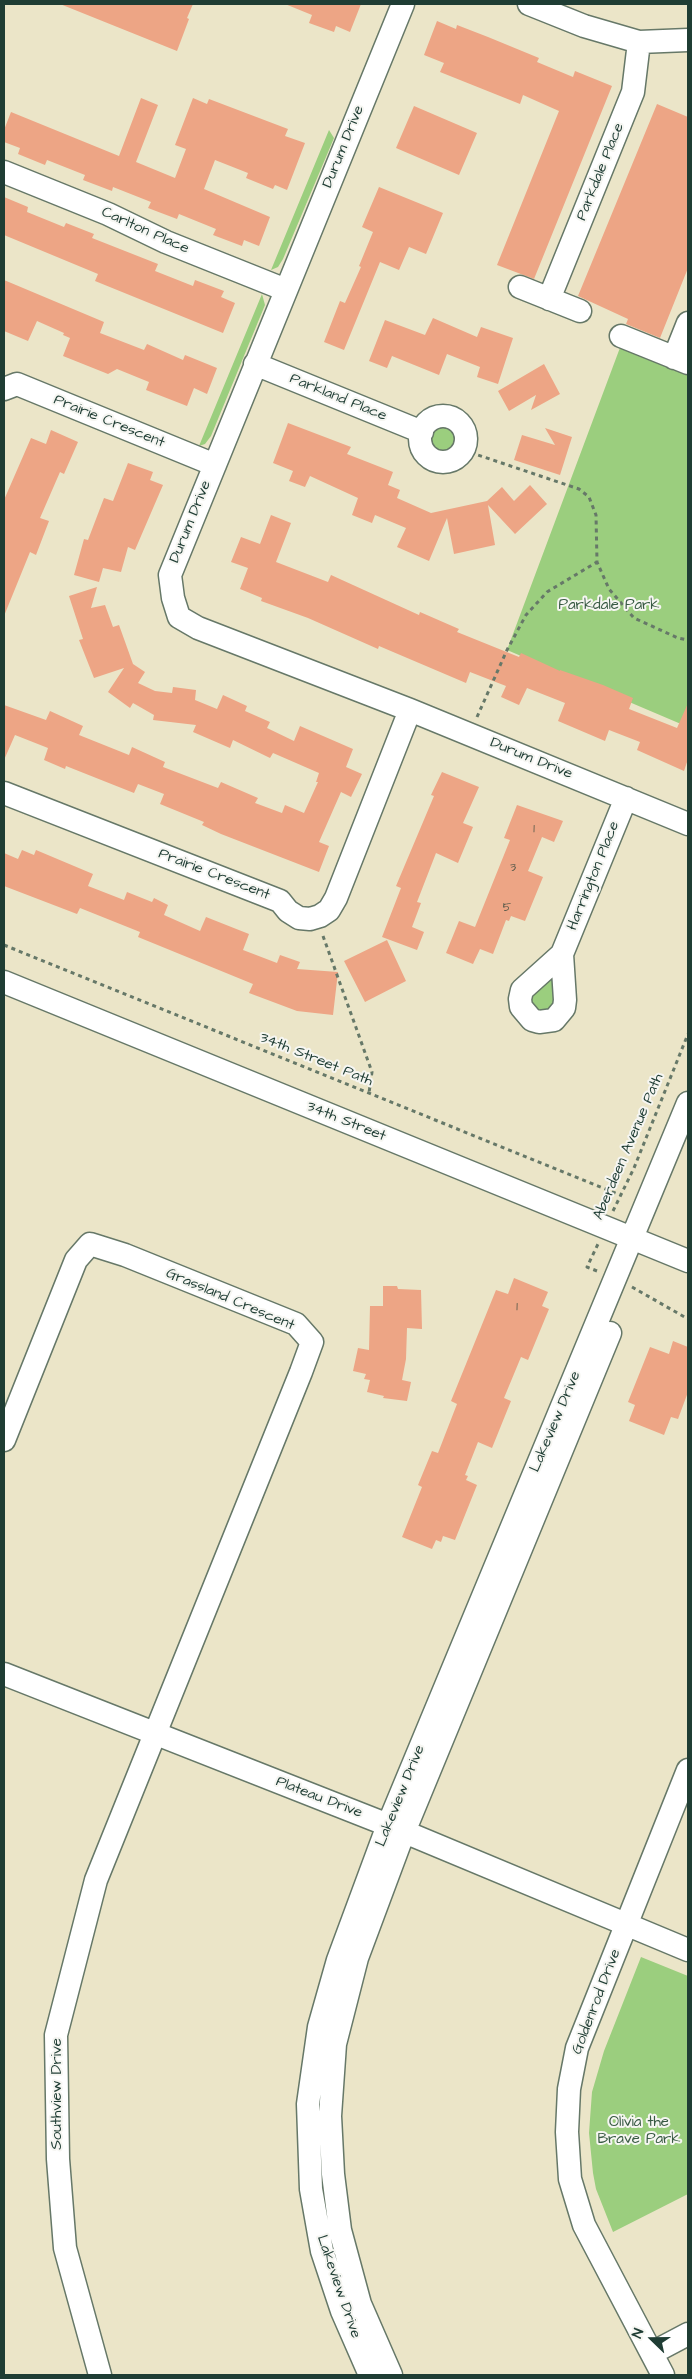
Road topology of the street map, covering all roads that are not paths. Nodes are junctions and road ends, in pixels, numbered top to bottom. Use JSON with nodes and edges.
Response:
{"nodes":[{"id":1,"x":403,"y":4,"type":"edge"},
{"id":2,"x":528,"y":4,"type":"edge"},
{"id":3,"x":688,"y":40,"type":"edge"},
{"id":4,"x":639,"y":42,"type":"junction"},
{"id":5,"x":4,"y":172,"type":"edge"},
{"id":6,"x":520,"y":287,"type":"dead end"},
{"id":7,"x":286,"y":290,"type":"junction"},
{"id":8,"x":549,"y":299,"type":"junction"},
{"id":9,"x":580,"y":311,"type":"dead end"},
{"id":10,"x":688,"y":323,"type":"edge"},
{"id":11,"x":621,"y":336,"type":"dead end"},
{"id":12,"x":681,"y":360,"type":"edge"},
{"id":13,"x":255,"y":364,"type":"junction"},
{"id":14,"x":4,"y":389,"type":"edge"},
{"id":15,"x":422,"y":432,"type":"junction"},
{"id":16,"x":214,"y":464,"type":"junction"},
{"id":17,"x":410,"y":710,"type":"junction"},
{"id":18,"x":4,"y":793,"type":"edge"},
{"id":19,"x":626,"y":798,"type":"junction"},
{"id":20,"x":688,"y":824,"type":"edge"},
{"id":21,"x":562,"y":954,"type":"dead end"},
{"id":22,"x":4,"y":982,"type":"edge"},
{"id":23,"x":688,"y":1103,"type":"edge"},
{"id":24,"x":640,"y":1241,"type":"junction"},
{"id":25,"x":688,"y":1261,"type":"edge"},
{"id":26,"x":4,"y":1440,"type":"edge"},
{"id":27,"x":4,"y":1674,"type":"edge"},
{"id":28,"x":155,"y":1735,"type":"junction"},
{"id":29,"x":688,"y":1770,"type":"edge"},
{"id":30,"x":396,"y":1829,"type":"junction"},
{"id":31,"x":627,"y":1925,"type":"junction"},
{"id":32,"x":688,"y":1950,"type":"edge"},
{"id":33,"x":688,"y":2334,"type":"edge"},
{"id":34,"x":652,"y":2353,"type":"junction"},
{"id":35,"x":100,"y":2375,"type":"edge"},
{"id":36,"x":385,"y":2375,"type":"edge"},
{"id":37,"x":663,"y":2375,"type":"edge"}],
"edges":[{"from":1,"to":7,"type":"street","name":"Durum Drive"},
{"from":2,"to":4,"type":"street"},
{"from":3,"to":4,"type":"street"},
{"from":4,"to":8,"type":"street","name":"Parkdale Place"},
{"from":5,"to":7,"type":"street","name":"Carlton Place"},
{"from":6,"to":8,"type":"street"},
{"from":7,"to":13,"type":"street","name":"Durum Drive"},
{"from":8,"to":9,"type":"street"},
{"from":10,"to":12,"type":"street"},
{"from":11,"to":12,"type":"street"},
{"from":13,"to":15,"type":"street","name":"Parkland Place"},
{"from":13,"to":16,"type":"street","name":"Durum Drive"},
{"from":14,"to":16,"type":"street","name":"Prairie Crescent"},
{"from":15,"to":15,"type":"street"},
{"from":16,"to":17,"type":"street","name":"Durum Drive"},
{"from":17,"to":18,"type":"street","name":"Prairie Crescent"},
{"from":17,"to":19,"type":"street","name":"Durum Drive"},
{"from":19,"to":20,"type":"street","name":"Durum Drive"},
{"from":19,"to":21,"type":"street","name":"Harrington Place"},
{"from":22,"to":24,"type":"street","name":"34th Street"},
{"from":23,"to":24,"type":"street","name":"Lakeview Drive"},
{"from":24,"to":25,"type":"street","name":"34th Street"},
{"from":24,"to":30,"type":"street","name":"Lakeview Drive"},
{"from":26,"to":28,"type":"street","name":"Grassland Crescent"},
{"from":27,"to":28,"type":"street","name":"Plateau Drive"},
{"from":28,"to":30,"type":"street","name":"Plateau Drive"},
{"from":28,"to":35,"type":"street","name":"Southview Drive"},
{"from":29,"to":31,"type":"street","name":"Goldenrod Drive"},
{"from":30,"to":31,"type":"street","name":"Plateau Drive"},
{"from":30,"to":36,"type":"street","name":"Lakeview Drive"},
{"from":31,"to":32,"type":"street","name":"Plateau Drive"},
{"from":31,"to":34,"type":"street","name":"Goldenrod Drive"},
{"from":33,"to":34,"type":"street"},
{"from":34,"to":37,"type":"street","name":"Goldenrod Drive"}]}
